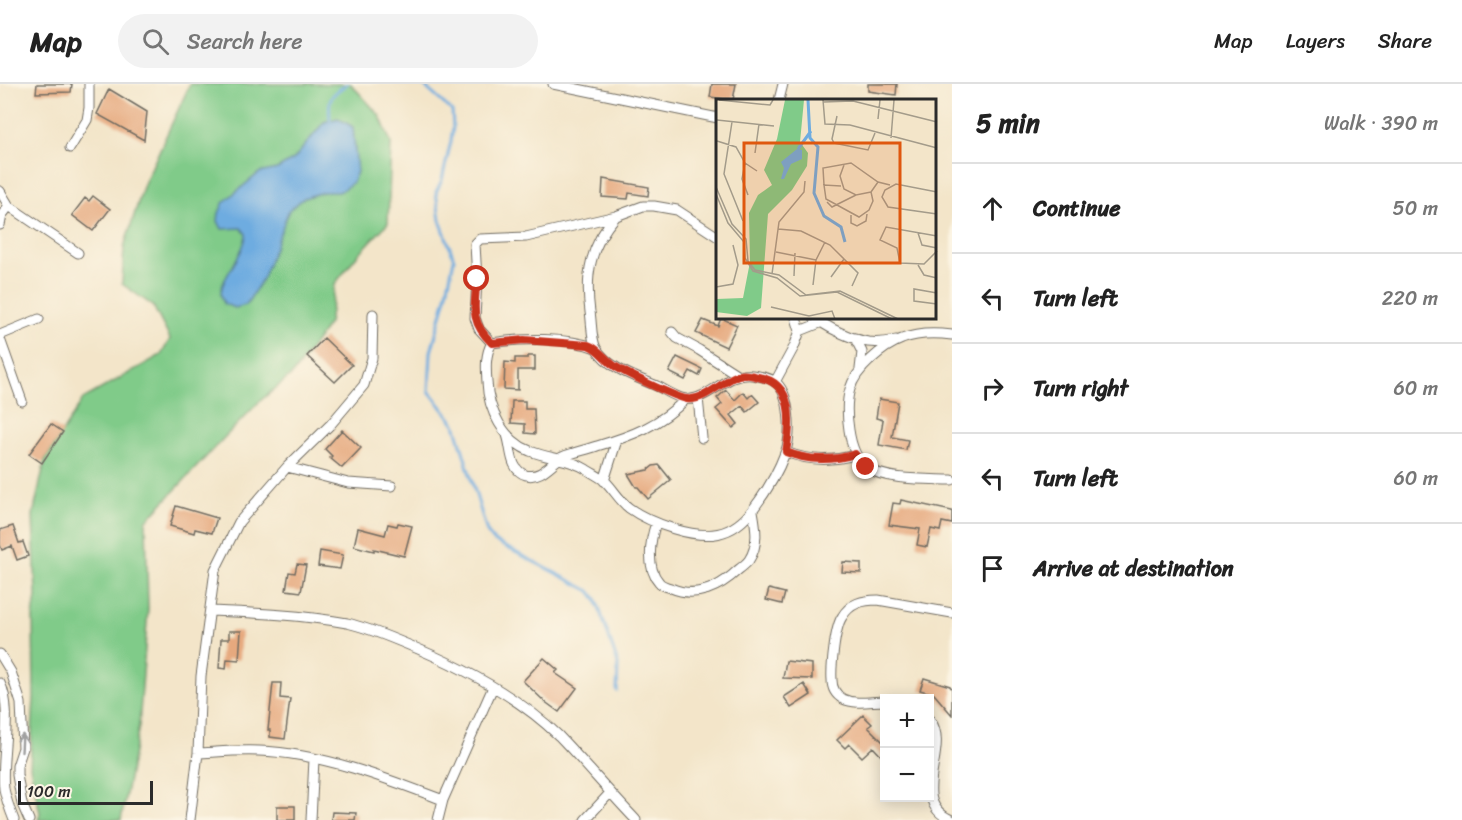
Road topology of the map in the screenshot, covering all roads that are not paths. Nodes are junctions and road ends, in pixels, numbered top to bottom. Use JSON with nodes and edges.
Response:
{"nodes":[{"id":1,"x":89,"y":84,"type":"edge"},
{"id":2,"x":553,"y":84,"type":"edge"},
{"id":3,"x":783,"y":84,"type":"edge"},
{"id":4,"x":779,"y":99,"type":"edge"},
{"id":5,"x":716,"y":118,"type":"edge"},
{"id":6,"x":70,"y":148,"type":"dead end"},
{"id":7,"x":0,"y":191,"type":"edge"},
{"id":8,"x":9,"y":206,"type":"junction"},
{"id":9,"x":616,"y":216,"type":"junction"},
{"id":10,"x":0,"y":225,"type":"edge"},
{"id":11,"x":716,"y":236,"type":"edge"},
{"id":12,"x":78,"y":253,"type":"dead end"},
{"id":13,"x":373,"y":314,"type":"dead end"},
{"id":14,"x":39,"y":319,"type":"dead end"},
{"id":15,"x":797,"y":320,"type":"edge"},
{"id":16,"x":818,"y":320,"type":"edge"},
{"id":17,"x":800,"y":331,"type":"junction"},
{"id":18,"x":672,"y":332,"type":"dead end"},
{"id":19,"x":952,"y":335,"type":"edge"},
{"id":20,"x":0,"y":337,"type":"edge"},
{"id":21,"x":855,"y":338,"type":"junction"},
{"id":22,"x":901,"y":339,"type":"junction"},
{"id":23,"x":492,"y":343,"type":"junction"},
{"id":24,"x":596,"y":348,"type":"junction"},
{"id":25,"x":860,"y":369,"type":"junction"},
{"id":26,"x":738,"y":375,"type":"junction"},
{"id":27,"x":775,"y":382,"type":"junction"},
{"id":28,"x":698,"y":398,"type":"junction"},
{"id":29,"x":686,"y":399,"type":"junction"},
{"id":30,"x":22,"y":401,"type":"dead end"},
{"id":31,"x":507,"y":435,"type":"junction"},
{"id":32,"x":702,"y":438,"type":"dead end"},
{"id":33,"x":617,"y":440,"type":"junction"},
{"id":34,"x":786,"y":452,"type":"junction"},
{"id":35,"x":855,"y":454,"type":"junction"},
{"id":36,"x":561,"y":458,"type":"junction"},
{"id":37,"x":288,"y":467,"type":"junction"},
{"id":38,"x":952,"y":480,"type":"edge"},
{"id":39,"x":604,"y":481,"type":"junction"},
{"id":40,"x":392,"y":486,"type":"dead end"},
{"id":41,"x":753,"y":511,"type":"junction"},
{"id":42,"x":656,"y":523,"type":"junction"},
{"id":43,"x":211,"y":611,"type":"junction"},
{"id":44,"x":952,"y":613,"type":"edge"},
{"id":45,"x":0,"y":654,"type":"edge"},
{"id":46,"x":0,"y":683,"type":"edge"},
{"id":47,"x":493,"y":687,"type":"junction"},
{"id":48,"x":880,"y":701,"type":"edge"},
{"id":49,"x":934,"y":728,"type":"edge"},
{"id":50,"x":198,"y":753,"type":"junction"},
{"id":51,"x":314,"y":759,"type":"junction"},
{"id":52,"x":18,"y":782,"type":"junction"},
{"id":53,"x":2,"y":793,"type":"edge"},
{"id":54,"x":610,"y":793,"type":"junction"},
{"id":55,"x":443,"y":800,"type":"junction"},
{"id":56,"x":14,"y":820,"type":"edge"},
{"id":57,"x":29,"y":820,"type":"edge"},
{"id":58,"x":190,"y":820,"type":"edge"},
{"id":59,"x":311,"y":820,"type":"edge"},
{"id":60,"x":438,"y":820,"type":"edge"},
{"id":61,"x":585,"y":820,"type":"edge"},
{"id":62,"x":636,"y":820,"type":"edge"},
{"id":63,"x":952,"y":820,"type":"edge"}],
"edges":[{"from":1,"to":6,"type":"street"},
{"from":2,"to":5,"type":"street"},
{"from":3,"to":4,"type":"street"},
{"from":7,"to":8,"type":"street"},
{"from":8,"to":10,"type":"street"},
{"from":8,"to":12,"type":"street"},
{"from":9,"to":11,"type":"street"},
{"from":9,"to":23,"type":"street"},
{"from":9,"to":24,"type":"street"},
{"from":13,"to":37,"type":"street"},
{"from":14,"to":20,"type":"street"},
{"from":15,"to":17,"type":"street"},
{"from":16,"to":17,"type":"street"},
{"from":16,"to":21,"type":"street"},
{"from":17,"to":27,"type":"street"},
{"from":18,"to":26,"type":"street"},
{"from":19,"to":22,"type":"street"},
{"from":20,"to":30,"type":"street"},
{"from":21,"to":22,"type":"street"},
{"from":21,"to":25,"type":"street"},
{"from":22,"to":25,"type":"street"},
{"from":23,"to":24,"type":"street"},
{"from":23,"to":31,"type":"street"},
{"from":24,"to":29,"type":"street"},
{"from":25,"to":35,"type":"street"},
{"from":26,"to":27,"type":"street"},
{"from":26,"to":28,"type":"street"},
{"from":27,"to":34,"type":"street"},
{"from":28,"to":29,"type":"street"},
{"from":28,"to":32,"type":"street"},
{"from":29,"to":33,"type":"street"},
{"from":31,"to":36,"type":"street"},
{"from":31,"to":36,"type":"street"},
{"from":33,"to":36,"type":"street"},
{"from":33,"to":39,"type":"street"},
{"from":34,"to":35,"type":"street"},
{"from":34,"to":41,"type":"street"},
{"from":35,"to":38,"type":"street"},
{"from":36,"to":39,"type":"street"},
{"from":37,"to":40,"type":"street"},
{"from":37,"to":43,"type":"street"},
{"from":39,"to":42,"type":"street"},
{"from":41,"to":42,"type":"street"},
{"from":41,"to":42,"type":"street"},
{"from":43,"to":47,"type":"street"},
{"from":43,"to":50,"type":"street"},
{"from":44,"to":48,"type":"street"},
{"from":52,"to":45,"type":"street","one_way":true},
{"from":46,"to":53,"type":"street"},
{"from":47,"to":54,"type":"street"},
{"from":47,"to":55,"type":"street"},
{"from":49,"to":63,"type":"street"},
{"from":50,"to":51,"type":"street"},
{"from":50,"to":58,"type":"street"},
{"from":51,"to":55,"type":"street"},
{"from":51,"to":59,"type":"street"},
{"from":52,"to":53,"type":"street"},
{"from":52,"to":57,"type":"street"},
{"from":53,"to":56,"type":"street"},
{"from":54,"to":61,"type":"street"},
{"from":54,"to":62,"type":"street"},
{"from":55,"to":60,"type":"street"}]}
